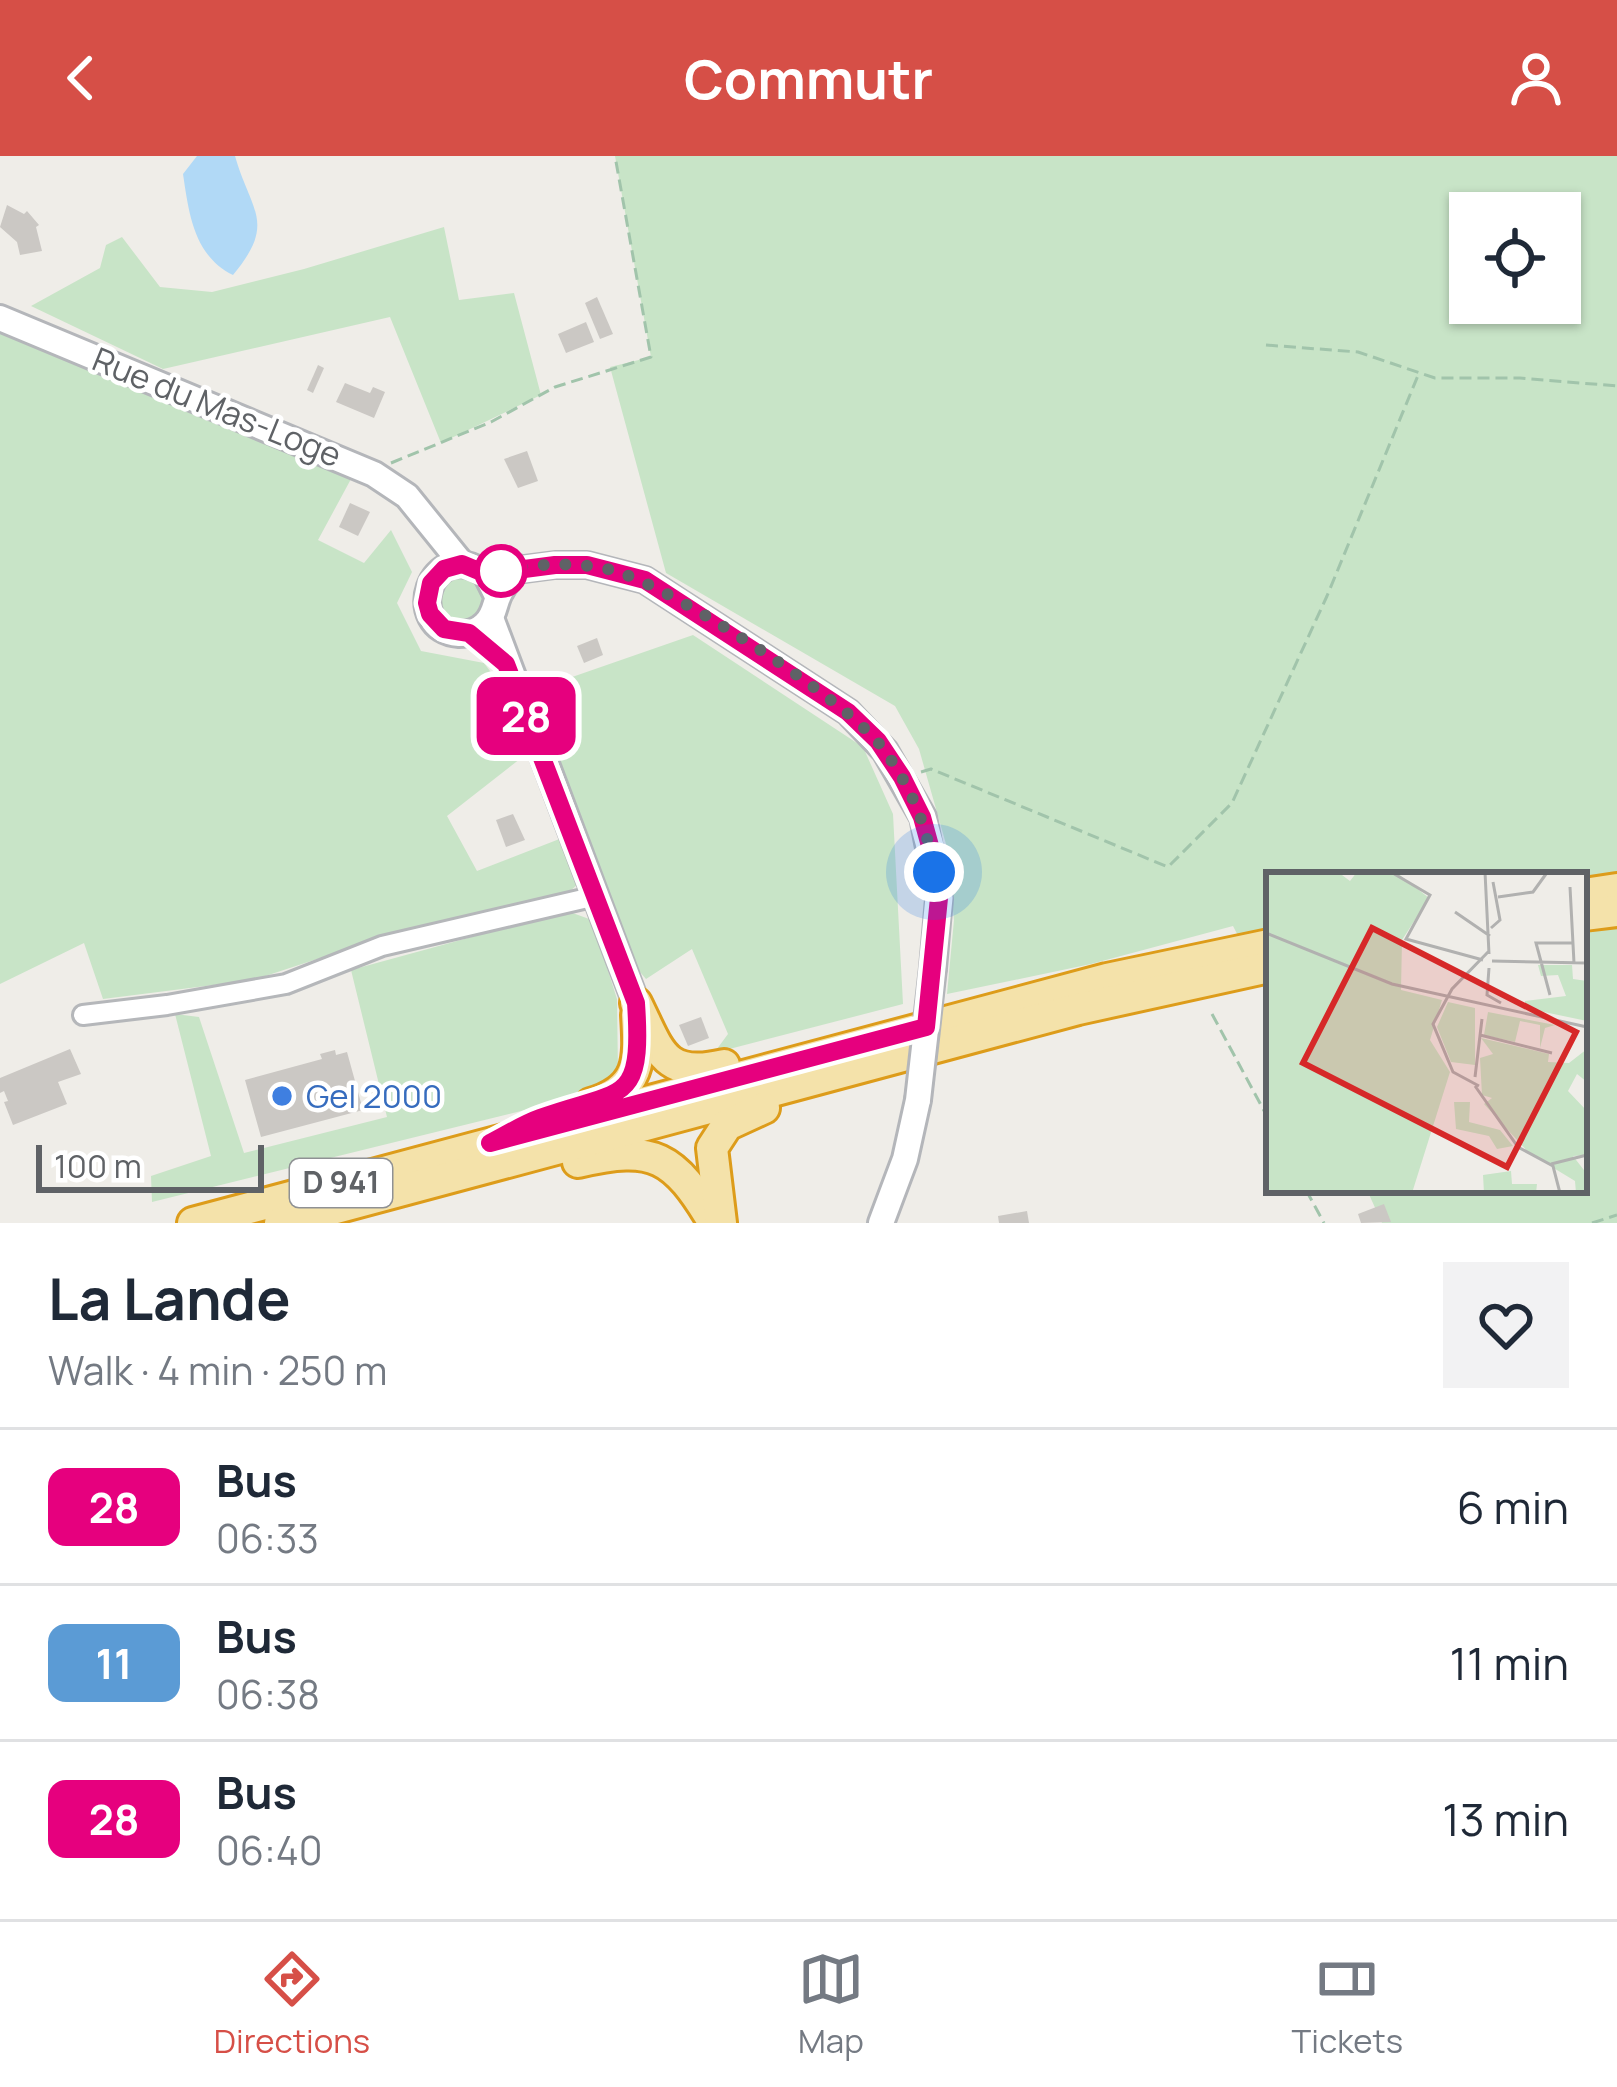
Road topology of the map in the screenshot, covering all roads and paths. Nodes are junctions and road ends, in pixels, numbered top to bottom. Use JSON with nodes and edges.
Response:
{"nodes":[{"id":1,"x":615,"y":156,"type":"edge"},
{"id":2,"x":0,"y":318,"type":"edge"},
{"id":3,"x":1266,"y":345,"type":"dead end"},
{"id":4,"x":1419,"y":373,"type":"junction"},
{"id":5,"x":1617,"y":386,"type":"edge"},
{"id":6,"x":374,"y":474,"type":"junction"},
{"id":7,"x":450,"y":568,"type":"junction"},
{"id":8,"x":491,"y":596,"type":"junction"},
{"id":9,"x":469,"y":633,"type":"junction"},
{"id":10,"x":506,"y":664,"type":"junction"},
{"id":11,"x":902,"y":777,"type":"junction"},
{"id":12,"x":1617,"y":889,"type":"edge"},
{"id":13,"x":1587,"y":894,"type":"edge"},
{"id":14,"x":596,"y":896,"type":"junction"},
{"id":15,"x":1617,"y":911,"type":"edge"},
{"id":16,"x":1587,"y":915,"type":"edge"},
{"id":17,"x":1266,"y":946,"type":"edge"},
{"id":18,"x":1266,"y":968,"type":"edge"},
{"id":19,"x":636,"y":1003,"type":"junction"},
{"id":20,"x":1078,"y":1009,"type":"junction"},
{"id":21,"x":1212,"y":1014,"type":"dead end"},
{"id":22,"x":82,"y":1015,"type":"dead end"},
{"id":23,"x":863,"y":1044,"type":"junction"},
{"id":24,"x":1266,"y":1114,"type":"edge"},
{"id":25,"x":490,"y":1143,"type":"junction"},
{"id":26,"x":397,"y":1192,"type":"junction"},
{"id":27,"x":1308,"y":1193,"type":"edge"},
{"id":28,"x":1617,"y":1215,"type":"edge"},
{"id":29,"x":193,"y":1223,"type":"edge"},
{"id":30,"x":280,"y":1223,"type":"edge"},
{"id":31,"x":718,"y":1223,"type":"edge"},
{"id":32,"x":881,"y":1223,"type":"edge"},
{"id":33,"x":1324,"y":1223,"type":"edge"},
{"id":34,"x":1592,"y":1223,"type":"edge"}],
"edges":[{"from":1,"to":6,"type":"path"},
{"from":2,"to":6,"type":"main road","name":"Rue du Mas-Loge"},
{"from":3,"to":4,"type":"path"},
{"from":4,"to":5,"type":"path"},
{"from":4,"to":11,"type":"path"},
{"from":6,"to":7,"type":"main road","name":"Rue du Mas-Loge"},
{"from":7,"to":8,"type":"main road"},
{"from":7,"to":9,"type":"main road"},
{"from":8,"to":9,"type":"main road"},
{"from":8,"to":10,"type":"main road"},
{"from":8,"to":11,"type":"main road"},
{"from":9,"to":10,"type":"main road"},
{"from":10,"to":14,"type":"main road"},
{"from":11,"to":32,"type":"main road","bridge":true},
{"from":12,"to":13,"type":"highway"},
{"from":14,"to":19,"type":"main road"},
{"from":14,"to":22,"type":"street"},
{"from":15,"to":16,"type":"highway"},
{"from":17,"to":23,"type":"highway","number":"D 941"},
{"from":18,"to":20,"type":"highway","number":"D 941"},
{"from":19,"to":23,"type":"highway"},
{"from":19,"to":25,"type":"highway"},
{"from":20,"to":26,"type":"highway","number":"D 941"},
{"from":20,"to":31,"type":"highway"},
{"from":21,"to":24,"type":"path"},
{"from":23,"to":25,"type":"highway","number":"D 941"},
{"from":25,"to":29,"type":"highway","number":"D 941"},
{"from":26,"to":30,"type":"highway","number":"D 941"},
{"from":26,"to":31,"type":"highway"},
{"from":27,"to":33,"type":"path"},
{"from":28,"to":34,"type":"path"}]}
